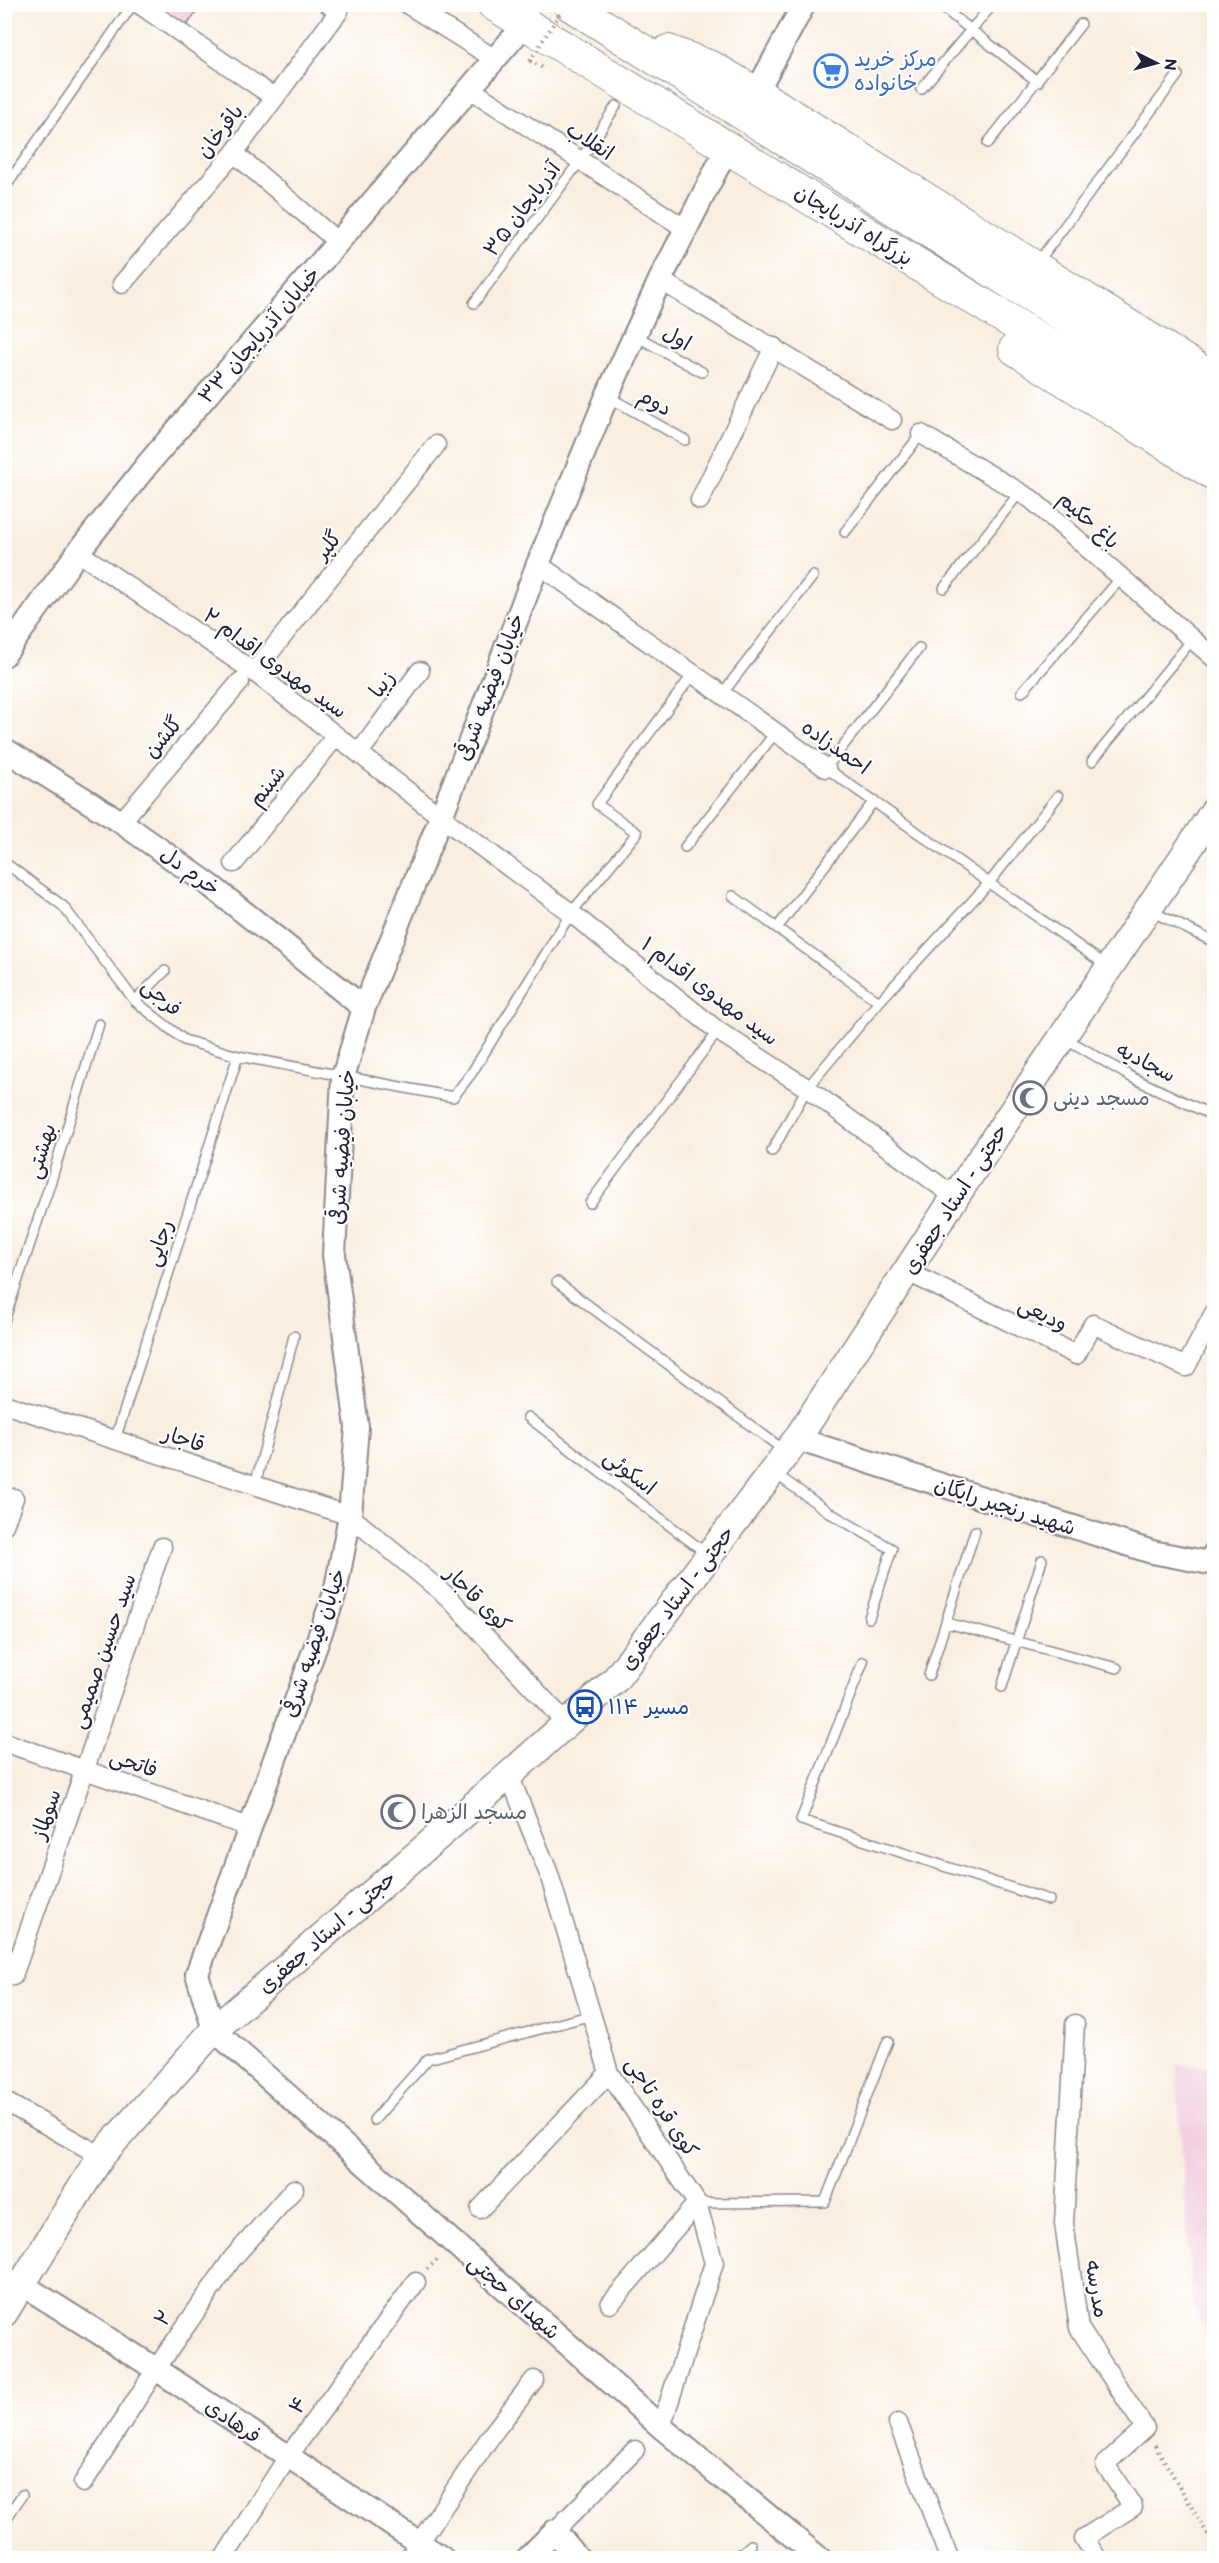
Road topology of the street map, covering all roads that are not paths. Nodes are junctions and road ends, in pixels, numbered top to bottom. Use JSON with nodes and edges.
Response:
{"nodes":[{"id":1,"x":134,"y":4,"type":"edge"},
{"id":2,"x":139,"y":4,"type":"edge"},
{"id":3,"x":327,"y":4,"type":"edge"},
{"id":4,"x":407,"y":4,"type":"edge"},
{"id":5,"x":493,"y":4,"type":"edge"},
{"id":6,"x":568,"y":4,"type":"edge"},
{"id":7,"x":804,"y":4,"type":"edge"},
{"id":8,"x":938,"y":4,"type":"edge"},
{"id":9,"x":993,"y":4,"type":"edge"},
{"id":10,"x":598,"y":23,"type":"junction"},
{"id":11,"x":525,"y":24,"type":"junction"},
{"id":12,"x":1081,"y":24,"type":"dead end"},
{"id":13,"x":972,"y":31,"type":"junction"},
{"id":14,"x":577,"y":55,"type":"junction"},
{"id":15,"x":495,"y":59,"type":"junction"},
{"id":16,"x":1178,"y":75,"type":"dead end"},
{"id":17,"x":1038,"y":81,"type":"junction"},
{"id":18,"x":470,"y":89,"type":"junction"},
{"id":19,"x":921,"y":89,"type":"dead end"},
{"id":20,"x":756,"y":93,"type":"junction"},
{"id":21,"x":275,"y":98,"type":"junction"},
{"id":22,"x":616,"y":106,"type":"dead end"},
{"id":23,"x":988,"y":143,"type":"dead end"},
{"id":24,"x":234,"y":153,"type":"junction"},
{"id":25,"x":580,"y":161,"type":"junction"},
{"id":26,"x":719,"y":164,"type":"junction"},
{"id":27,"x":4,"y":189,"type":"edge"},
{"id":28,"x":686,"y":230,"type":"junction"},
{"id":29,"x":338,"y":242,"type":"junction"},
{"id":30,"x":1034,"y":267,"type":"junction"},
{"id":31,"x":660,"y":280,"type":"junction"},
{"id":32,"x":122,"y":284,"type":"dead end"},
{"id":33,"x":474,"y":303,"type":"dead end"},
{"id":34,"x":634,"y":335,"type":"junction"},
{"id":35,"x":774,"y":347,"type":"junction"},
{"id":36,"x":702,"y":372,"type":"dead end"},
{"id":37,"x":1215,"y":379,"type":"edge"},
{"id":38,"x":607,"y":396,"type":"junction"},
{"id":39,"x":1215,"y":411,"type":"edge"},
{"id":40,"x":892,"y":420,"type":"dead end"},
{"id":41,"x":921,"y":434,"type":"joint"},
{"id":42,"x":685,"y":440,"type":"dead end"},
{"id":43,"x":436,"y":445,"type":"dead end"},
{"id":44,"x":1215,"y":446,"type":"edge"},
{"id":45,"x":1215,"y":474,"type":"edge"},
{"id":46,"x":1020,"y":492,"type":"junction"},
{"id":47,"x":700,"y":500,"type":"dead end"},
{"id":48,"x":845,"y":532,"type":"dead end"},
{"id":49,"x":78,"y":552,"type":"junction"},
{"id":50,"x":538,"y":564,"type":"junction"},
{"id":51,"x":813,"y":576,"type":"dead end"},
{"id":52,"x":1121,"y":578,"type":"junction"},
{"id":53,"x":944,"y":588,"type":"dead end"},
{"id":54,"x":1191,"y":640,"type":"junction"},
{"id":55,"x":919,"y":648,"type":"dead end"},
{"id":56,"x":4,"y":656,"type":"edge"},
{"id":57,"x":1215,"y":658,"type":"edge"},
{"id":58,"x":420,"y":670,"type":"dead end"},
{"id":59,"x":693,"y":674,"type":"junction"},
{"id":60,"x":247,"y":677,"type":"junction"},
{"id":61,"x":1022,"y":692,"type":"dead end"},
{"id":62,"x":722,"y":694,"type":"junction"},
{"id":63,"x":776,"y":732,"type":"junction"},
{"id":64,"x":336,"y":736,"type":"junction"},
{"id":65,"x":4,"y":749,"type":"edge"},
{"id":66,"x":359,"y":753,"type":"junction"},
{"id":67,"x":1092,"y":760,"type":"dead end"},
{"id":68,"x":826,"y":768,"type":"junction"},
{"id":69,"x":1058,"y":796,"type":"dead end"},
{"id":70,"x":874,"y":801,"type":"junction"},
{"id":71,"x":1215,"y":811,"type":"edge"},
{"id":72,"x":441,"y":817,"type":"junction"},
{"id":73,"x":121,"y":822,"type":"junction"},
{"id":74,"x":685,"y":847,"type":"dead end"},
{"id":75,"x":4,"y":862,"type":"edge"},
{"id":76,"x":234,"y":863,"type":"dead end"},
{"id":77,"x":989,"y":883,"type":"junction"},
{"id":78,"x":733,"y":897,"type":"dead end"},
{"id":79,"x":1148,"y":909,"type":"junction"},
{"id":80,"x":571,"y":913,"type":"junction"},
{"id":81,"x":777,"y":928,"type":"junction"},
{"id":82,"x":1215,"y":942,"type":"edge"},
{"id":83,"x":1109,"y":968,"type":"junction"},
{"id":84,"x":165,"y":971,"type":"dead end"},
{"id":85,"x":135,"y":1001,"type":"junction"},
{"id":86,"x":879,"y":1002,"type":"junction"},
{"id":87,"x":364,"y":1008,"type":"junction"},
{"id":88,"x":99,"y":1024,"type":"dead end"},
{"id":89,"x":718,"y":1031,"type":"junction"},
{"id":90,"x":1063,"y":1037,"type":"junction"},
{"id":91,"x":238,"y":1056,"type":"junction"},
{"id":92,"x":343,"y":1077,"type":"junction"},
{"id":93,"x":807,"y":1088,"type":"junction"},
{"id":94,"x":1215,"y":1116,"type":"edge"},
{"id":95,"x":772,"y":1151,"type":"dead end"},
{"id":96,"x":955,"y":1197,"type":"junction"},
{"id":97,"x":590,"y":1203,"type":"dead end"},
{"id":98,"x":908,"y":1272,"type":"junction"},
{"id":99,"x":557,"y":1282,"type":"dead end"},
{"id":100,"x":1215,"y":1313,"type":"edge"},
{"id":101,"x":4,"y":1321,"type":"edge"},
{"id":102,"x":294,"y":1336,"type":"dead end"},
{"id":103,"x":4,"y":1404,"type":"edge"},
{"id":104,"x":528,"y":1417,"type":"dead end"},
{"id":105,"x":115,"y":1440,"type":"junction"},
{"id":106,"x":786,"y":1455,"type":"junction"},
{"id":107,"x":255,"y":1485,"type":"junction"},
{"id":108,"x":14,"y":1498,"type":"dead end"},
{"id":109,"x":350,"y":1516,"type":"junction"},
{"id":110,"x":4,"y":1525,"type":"edge"},
{"id":111,"x":975,"y":1530,"type":"dead end"},
{"id":112,"x":162,"y":1547,"type":"dead end"},
{"id":113,"x":709,"y":1556,"type":"junction"},
{"id":114,"x":1042,"y":1560,"type":"dead end"},
{"id":115,"x":1213,"y":1561,"type":"edge"},
{"id":116,"x":869,"y":1618,"type":"dead end"},
{"id":117,"x":947,"y":1623,"type":"junction"},
{"id":118,"x":1015,"y":1641,"type":"junction"},
{"id":119,"x":863,"y":1662,"type":"dead end"},
{"id":120,"x":1117,"y":1668,"type":"dead end"},
{"id":121,"x":929,"y":1675,"type":"dead end"},
{"id":122,"x":1002,"y":1687,"type":"dead end"},
{"id":123,"x":567,"y":1724,"type":"junction"},
{"id":124,"x":4,"y":1742,"type":"edge"},
{"id":125,"x":85,"y":1770,"type":"junction"},
{"id":126,"x":510,"y":1775,"type":"junction"},
{"id":127,"x":249,"y":1827,"type":"junction"},
{"id":128,"x":1049,"y":1900,"type":"dead end"},
{"id":129,"x":13,"y":1976,"type":"dead end"},
{"id":130,"x":592,"y":2015,"type":"junction"},
{"id":131,"x":1075,"y":2024,"type":"dead end"},
{"id":132,"x":214,"y":2030,"type":"junction"},
{"id":133,"x":888,"y":2041,"type":"dead end"},
{"id":134,"x":609,"y":2073,"type":"junction"},
{"id":135,"x":4,"y":2101,"type":"edge"},
{"id":136,"x":374,"y":2120,"type":"dead end"},
{"id":137,"x":101,"y":2156,"type":"junction"},
{"id":138,"x":294,"y":2189,"type":"dead end"},
{"id":139,"x":697,"y":2203,"type":"junction"},
{"id":140,"x":480,"y":2209,"type":"dead end"},
{"id":141,"x":416,"y":2282,"type":"dead end"},
{"id":142,"x":23,"y":2285,"type":"junction"},
{"id":143,"x":610,"y":2304,"type":"dead end"},
{"id":144,"x":4,"y":2313,"type":"edge"},
{"id":145,"x":156,"y":2369,"type":"junction"},
{"id":146,"x":534,"y":2380,"type":"dead end"},
{"id":147,"x":898,"y":2423,"type":"dead end"},
{"id":148,"x":661,"y":2427,"type":"junction"},
{"id":149,"x":635,"y":2450,"type":"dead end"},
{"id":150,"x":287,"y":2458,"type":"junction"},
{"id":151,"x":83,"y":2484,"type":"dead end"},
{"id":152,"x":22,"y":2495,"type":"dead end"},
{"id":153,"x":4,"y":2522,"type":"edge"},
{"id":154,"x":555,"y":2531,"type":"junction"},
{"id":155,"x":751,"y":2545,"type":"dead end"},
{"id":156,"x":414,"y":2551,"type":"edge"},
{"id":157,"x":224,"y":2559,"type":"edge"},
{"id":158,"x":442,"y":2559,"type":"edge"},
{"id":159,"x":528,"y":2559,"type":"edge"},
{"id":160,"x":578,"y":2559,"type":"edge"},
{"id":161,"x":736,"y":2559,"type":"edge"},
{"id":162,"x":819,"y":2559,"type":"edge"},
{"id":163,"x":949,"y":2559,"type":"edge"},
{"id":164,"x":1098,"y":2559,"type":"edge"}],
"edges":[{"from":1,"to":27,"type":"lane"},
{"from":2,"to":21,"type":"street"},
{"from":3,"to":21,"type":"street","name":"باقرخان"},
{"from":4,"to":15,"type":"street"},
{"from":5,"to":11,"type":"highway","name":"بزرگراه آذربایجان"},
{"from":6,"to":10,"type":"highway","name":"بزرگراه آذربایجان"},
{"from":7,"to":20,"type":"street"},
{"from":8,"to":13,"type":"lane"},
{"from":9,"to":13,"type":"lane"},
{"from":10,"to":20,"type":"highway"},
{"from":10,"to":39,"type":"highway","name":"بزرگراه آذربایجان"},
{"from":11,"to":14,"type":"highway","name":"بزرگراه آذربایجان"},
{"from":11,"to":15,"type":"street","name":"خیابان آذربایجان ۳۳"},
{"from":12,"to":17,"type":"lane"},
{"from":13,"to":17,"type":"lane"},
{"from":13,"to":19,"type":"lane"},
{"from":14,"to":26,"type":"highway"},
{"from":14,"to":44,"type":"highway","name":"بزرگراه آذربایجان"},
{"from":15,"to":18,"type":"street","name":"خیابان آذربایجان ۳۳"},
{"from":16,"to":30,"type":"lane"},
{"from":17,"to":23,"type":"lane"},
{"from":18,"to":25,"type":"street","name":"انقلاب"},
{"from":18,"to":29,"type":"street","name":"خیابان آذربایجان ۳۳"},
{"from":20,"to":30,"type":"highway"},
{"from":21,"to":24,"type":"street","name":"باقرخان"},
{"from":22,"to":25,"type":"lane","name":"آذربایجان ۳۵"},
{"from":24,"to":29,"type":"street"},
{"from":24,"to":32,"type":"street","name":"باقرخان"},
{"from":25,"to":28,"type":"street","name":"انقلاب"},
{"from":25,"to":33,"type":"lane","name":"آذربایجان ۳۵"},
{"from":26,"to":28,"type":"street","name":"خیابان فیضیه شرقی"},
{"from":26,"to":45,"type":"highway"},
{"from":28,"to":31,"type":"street","name":"خیابان فیضیه شرقی"},
{"from":29,"to":49,"type":"street","name":"خیابان آذربایجان ۳۳"},
{"from":30,"to":37,"type":"highway"},
{"from":31,"to":34,"type":"street","name":"خیابان فیضیه شرقی"},
{"from":31,"to":35,"type":"street"},
{"from":34,"to":36,"type":"lane","name":"اول"},
{"from":34,"to":38,"type":"street","name":"خیابان فیضیه شرقی"},
{"from":35,"to":40,"type":"street"},
{"from":35,"to":47,"type":"street"},
{"from":38,"to":42,"type":"lane","name":"دوم"},
{"from":38,"to":50,"type":"street","name":"خیابان فیضیه شرقی"},
{"from":41,"to":46,"type":"street","name":"باغ حکیم"},
{"from":41,"to":48,"type":"lane"},
{"from":43,"to":60,"type":"street","name":"گلپر"},
{"from":46,"to":52,"type":"street","name":"باغ حکیم"},
{"from":46,"to":53,"type":"lane"},
{"from":49,"to":56,"type":"street","name":"خیابان آذربایجان ۳۳"},
{"from":49,"to":60,"type":"street","name":"سید مهدوی اقدام ۲"},
{"from":50,"to":59,"type":"street","name":"احمدزاده"},
{"from":50,"to":72,"type":"street","name":"خیابان فیضیه شرقی"},
{"from":51,"to":62,"type":"lane"},
{"from":52,"to":54,"type":"street","name":"باغ حکیم"},
{"from":52,"to":61,"type":"lane"},
{"from":54,"to":57,"type":"street","name":"باغ حکیم"},
{"from":54,"to":67,"type":"lane"},
{"from":55,"to":68,"type":"lane"},
{"from":58,"to":66,"type":"street","name":"زیبا"},
{"from":59,"to":62,"type":"street","name":"احمدزاده"},
{"from":59,"to":80,"type":"lane"},
{"from":60,"to":64,"type":"street","name":"سید مهدوی اقدام ۲"},
{"from":60,"to":73,"type":"street","name":"گلشن"},
{"from":62,"to":63,"type":"street","name":"احمدزاده"},
{"from":63,"to":68,"type":"street","name":"احمدزاده"},
{"from":63,"to":74,"type":"lane"},
{"from":64,"to":66,"type":"street","name":"سید مهدوی اقدام ۲"},
{"from":64,"to":76,"type":"street","name":"شبنم"},
{"from":65,"to":73,"type":"street","name":"خرم دل"},
{"from":66,"to":72,"type":"street","name":"سید مهدوی اقدام ۲"},
{"from":68,"to":70,"type":"lane","name":"احمدزاده"},
{"from":69,"to":77,"type":"lane"},
{"from":70,"to":77,"type":"lane","name":"احمدزاده"},
{"from":70,"to":81,"type":"lane"},
{"from":71,"to":79,"type":"main road","name":"حجتی - استاد جعفری"},
{"from":72,"to":80,"type":"street","name":"سید مهدوی اقدام ۱"},
{"from":72,"to":87,"type":"street","name":"خیابان فیضیه شرقی"},
{"from":73,"to":87,"type":"street","name":"خرم دل"},
{"from":75,"to":85,"type":"lane","name":"فرجی"},
{"from":77,"to":83,"type":"lane","name":"احمدزاده"},
{"from":77,"to":86,"type":"lane"},
{"from":78,"to":81,"type":"lane"},
{"from":79,"to":82,"type":"lane"},
{"from":79,"to":83,"type":"main road","name":"حجتی - استاد جعفری"},
{"from":80,"to":89,"type":"street","name":"سید مهدوی اقدام ۱"},
{"from":80,"to":92,"type":"lane","name":"فرجی"},
{"from":81,"to":86,"type":"lane"},
{"from":83,"to":90,"type":"main road","name":"حجتی - استاد جعفری"},
{"from":84,"to":85,"type":"lane"},
{"from":85,"to":91,"type":"lane","name":"فرجی"},
{"from":86,"to":93,"type":"lane"},
{"from":87,"to":92,"type":"street","name":"خیابان فیضیه شرقی"},
{"from":88,"to":101,"type":"lane","name":"بهشتی"},
{"from":89,"to":93,"type":"street","name":"سید مهدوی اقدام ۱"},
{"from":89,"to":97,"type":"lane"},
{"from":90,"to":94,"type":"lane","name":"سجادیه"},
{"from":90,"to":96,"type":"main road","name":"حجتی - استاد جعفری"},
{"from":91,"to":92,"type":"lane","name":"فرجی"},
{"from":91,"to":105,"type":"lane","name":"رجایی"},
{"from":92,"to":109,"type":"street","name":"خیابان فیضیه شرقی"},
{"from":93,"to":95,"type":"lane"},
{"from":93,"to":96,"type":"street","name":"سید مهدوی اقدام ۱"},
{"from":96,"to":98,"type":"main road","name":"حجتی - استاد جعفری"},
{"from":98,"to":100,"type":"street","name":"ودیعی"},
{"from":98,"to":106,"type":"main road","name":"حجتی - استاد جعفری"},
{"from":99,"to":106,"type":"lane"},
{"from":102,"to":107,"type":"lane"},
{"from":103,"to":105,"type":"street","name":"قاجار"},
{"from":104,"to":113,"type":"lane","name":"اسکوئی"},
{"from":105,"to":107,"type":"street","name":"قاجار"},
{"from":106,"to":113,"type":"main road","name":"حجتی - استاد جعفری"},
{"from":106,"to":115,"type":"street","name":"شهید رنجبر رایگان"},
{"from":106,"to":116,"type":"lane"},
{"from":107,"to":109,"type":"street","name":"قاجار"},
{"from":108,"to":110,"type":"street"},
{"from":109,"to":123,"type":"street","name":"کوی قاجار"},
{"from":109,"to":127,"type":"street","name":"خیابان فیضیه شرقی"},
{"from":111,"to":117,"type":"lane"},
{"from":112,"to":125,"type":"street","name":"سید حسین صمیمی"},
{"from":113,"to":123,"type":"main road","name":"حجتی - استاد جعفری"},
{"from":114,"to":118,"type":"lane"},
{"from":117,"to":118,"type":"lane"},
{"from":117,"to":121,"type":"lane"},
{"from":118,"to":120,"type":"lane"},
{"from":118,"to":122,"type":"lane"},
{"from":119,"to":128,"type":"lane"},
{"from":123,"to":126,"type":"main road","name":"حجتی - استاد جعفری"},
{"from":124,"to":125,"type":"street","name":"فاتحی"},
{"from":125,"to":127,"type":"street","name":"فاتحی"},
{"from":125,"to":129,"type":"street","name":"سولماز"},
{"from":126,"to":130,"type":"street","name":"کوی قره تاجی"},
{"from":126,"to":132,"type":"main road","name":"حجتی - استاد جعفری"},
{"from":127,"to":132,"type":"street","name":"خیابان فیضیه شرقی"},
{"from":130,"to":134,"type":"street","name":"کوی قره تاجی"},
{"from":130,"to":136,"type":"lane"},
{"from":131,"to":164,"type":"street","name":"مدرسه"},
{"from":132,"to":137,"type":"main road","name":"حجتی - استاد جعفری"},
{"from":132,"to":148,"type":"street","name":"شهدای حجتی"},
{"from":133,"to":139,"type":"lane"},
{"from":134,"to":139,"type":"street","name":"کوی قره تاجی"},
{"from":134,"to":140,"type":"street"},
{"from":135,"to":137,"type":"street"},
{"from":137,"to":142,"type":"main road","name":"حجتی - استاد جعفری"},
{"from":138,"to":145,"type":"street","name":"۲"},
{"from":139,"to":143,"type":"street"},
{"from":139,"to":148,"type":"street","name":"کوی قره تاجی"},
{"from":141,"to":150,"type":"street","name":"۴"},
{"from":142,"to":144,"type":"main road","name":"حجتی - استاد جعفری"},
{"from":142,"to":145,"type":"street","name":"فرهادی"},
{"from":145,"to":150,"type":"street","name":"فرهادی"},
{"from":145,"to":151,"type":"street","name":"۲"},
{"from":146,"to":156,"type":"street"},
{"from":147,"to":163,"type":"street"},
{"from":148,"to":162,"type":"street","name":"شهدای حجتی"},
{"from":149,"to":154,"type":"street"},
{"from":150,"to":156,"type":"street","name":"فرهادی"},
{"from":150,"to":157,"type":"street","name":"۴"},
{"from":152,"to":153,"type":"lane"},
{"from":154,"to":159,"type":"street"},
{"from":154,"to":160,"type":"street"},
{"from":155,"to":161,"type":"lane"},
{"from":156,"to":158,"type":"street","name":"فرهادی"}]}
